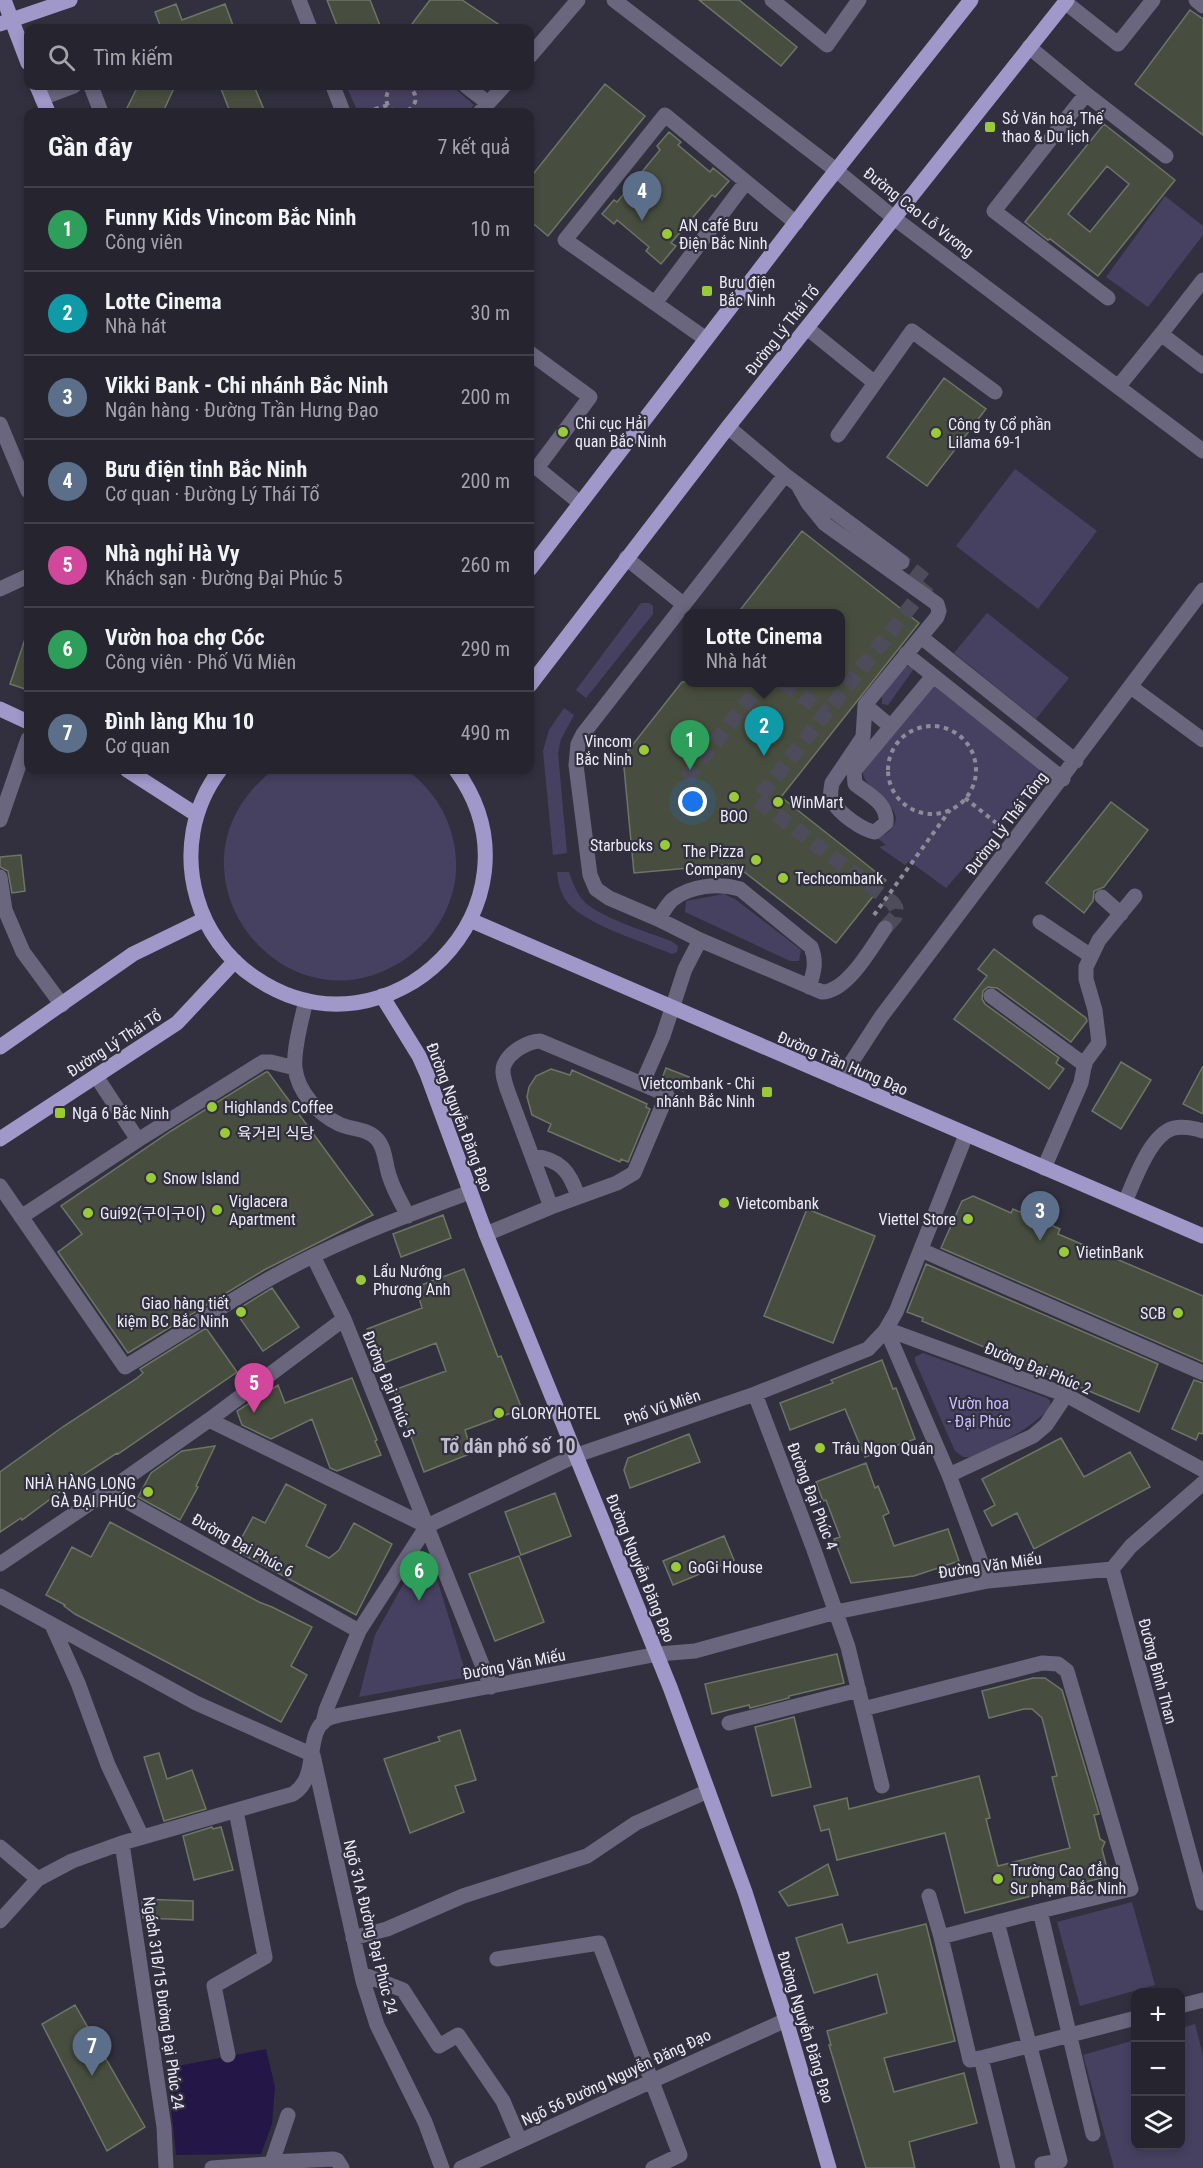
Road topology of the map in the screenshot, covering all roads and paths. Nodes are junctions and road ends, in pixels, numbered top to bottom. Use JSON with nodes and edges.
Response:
{"nodes":[{"id":1,"x":4,"y":0,"type":"edge"},
{"id":2,"x":70,"y":0,"type":"edge"},
{"id":3,"x":299,"y":0,"type":"edge"},
{"id":4,"x":578,"y":0,"type":"edge"},
{"id":5,"x":614,"y":0,"type":"edge"},
{"id":6,"x":772,"y":0,"type":"edge"},
{"id":7,"x":859,"y":0,"type":"edge"},
{"id":8,"x":971,"y":0,"type":"edge"},
{"id":9,"x":1153,"y":0,"type":"edge"},
{"id":10,"x":1196,"y":0,"type":"edge"},
{"id":11,"x":1066,"y":1,"type":"edge"},
{"id":12,"x":1203,"y":6,"type":"edge"},
{"id":13,"x":6,"y":21,"type":"edge"},
{"id":14,"x":308,"y":24,"type":"edge"},
{"id":15,"x":1029,"y":47,"type":"junction"},
{"id":16,"x":534,"y":51,"type":"edge"},
{"id":17,"x":24,"y":55,"type":"edge"},
{"id":18,"x":64,"y":90,"type":"edge"},
{"id":19,"x":93,"y":90,"type":"edge"},
{"id":20,"x":335,"y":90,"type":"edge"},
{"id":21,"x":389,"y":90,"type":"edge"},
{"id":22,"x":412,"y":90,"type":"edge"},
{"id":23,"x":469,"y":90,"type":"edge"},
{"id":24,"x":500,"y":90,"type":"edge"},
{"id":25,"x":1086,"y":94,"type":"junction"},
{"id":26,"x":42,"y":99,"type":"edge"},
{"id":27,"x":388,"y":105,"type":"junction"},
{"id":28,"x":100,"y":108,"type":"edge"},
{"id":29,"x":341,"y":108,"type":"edge"},
{"id":30,"x":379,"y":108,"type":"edge"},
{"id":31,"x":390,"y":108,"type":"edge"},
{"id":32,"x":409,"y":108,"type":"edge"},
{"id":33,"x":484,"y":108,"type":"edge"},
{"id":34,"x":1166,"y":156,"type":"dead end"},
{"id":35,"x":837,"y":171,"type":"junction"},
{"id":36,"x":746,"y":182,"type":"junction"},
{"id":37,"x":894,"y":218,"type":"junction"},
{"id":38,"x":796,"y":223,"type":"junction"},
{"id":39,"x":1203,"y":280,"type":"edge"},
{"id":40,"x":1108,"y":298,"type":"dead end"},
{"id":41,"x":655,"y":303,"type":"junction"},
{"id":42,"x":807,"y":328,"type":"junction"},
{"id":43,"x":1161,"y":334,"type":"junction"},
{"id":44,"x":706,"y":339,"type":"junction"},
{"id":45,"x":534,"y":356,"type":"edge"},
{"id":46,"x":1203,"y":366,"type":"edge"},
{"id":47,"x":875,"y":383,"type":"junction"},
{"id":48,"x":1118,"y":387,"type":"junction"},
{"id":49,"x":994,"y":392,"type":"dead end"},
{"id":50,"x":0,"y":424,"type":"edge"},
{"id":51,"x":728,"y":427,"type":"junction"},
{"id":52,"x":838,"y":435,"type":"dead end"},
{"id":53,"x":1203,"y":451,"type":"edge"},
{"id":54,"x":534,"y":472,"type":"edge"},
{"id":55,"x":534,"y":474,"type":"edge"},
{"id":56,"x":785,"y":475,"type":"junction"},
{"id":57,"x":24,"y":481,"type":"edge"},
{"id":58,"x":798,"y":485,"type":"junction"},
{"id":59,"x":580,"y":502,"type":"junction"},
{"id":60,"x":626,"y":558,"type":"junction"},
{"id":61,"x":902,"y":562,"type":"tunnel mouth"},
{"id":62,"x":534,"y":564,"type":"edge"},
{"id":63,"x":24,"y":578,"type":"edge"},
{"id":64,"x":0,"y":589,"type":"edge"},
{"id":65,"x":1203,"y":590,"type":"edge"},
{"id":66,"x":683,"y":604,"type":"junction"},
{"id":67,"x":921,"y":637,"type":"junction"},
{"id":68,"x":906,"y":654,"type":"junction"},
{"id":69,"x":933,"y":676,"type":"junction"},
{"id":70,"x":534,"y":680,"type":"edge"},
{"id":71,"x":1131,"y":687,"type":"junction"},
{"id":72,"x":865,"y":705,"type":"junction"},
{"id":73,"x":0,"y":710,"type":"edge"},
{"id":74,"x":24,"y":720,"type":"edge"},
{"id":75,"x":890,"y":726,"type":"junction"},
{"id":76,"x":1203,"y":740,"type":"edge"},
{"id":77,"x":24,"y":751,"type":"edge"},
{"id":78,"x":1076,"y":761,"type":"junction"},
{"id":79,"x":139,"y":774,"type":"edge"},
{"id":80,"x":217,"y":774,"type":"edge"},
{"id":81,"x":458,"y":774,"type":"edge"},
{"id":82,"x":1063,"y":778,"type":"junction"},
{"id":83,"x":964,"y":798,"type":"junction"},
{"id":84,"x":951,"y":809,"type":"junction"},
{"id":85,"x":196,"y":815,"type":"junction"},
{"id":86,"x":0,"y":820,"type":"edge"},
{"id":87,"x":1000,"y":826,"type":"dead end"},
{"id":88,"x":0,"y":877,"type":"edge"},
{"id":89,"x":1135,"y":896,"type":"dead end"},
{"id":90,"x":1102,"y":897,"type":"dead end"},
{"id":91,"x":1120,"y":914,"type":"junction"},
{"id":92,"x":872,"y":918,"type":"dead end"},
{"id":93,"x":205,"y":919,"type":"junction"},
{"id":94,"x":658,"y":919,"type":"junction"},
{"id":95,"x":470,"y":921,"type":"junction"},
{"id":96,"x":1040,"y":922,"type":"dead end"},
{"id":97,"x":885,"y":928,"type":"tunnel mouth"},
{"id":98,"x":700,"y":940,"type":"junction"},
{"id":99,"x":1091,"y":956,"type":"junction"},
{"id":100,"x":235,"y":961,"type":"junction"},
{"id":101,"x":809,"y":987,"type":"junction"},
{"id":102,"x":382,"y":996,"type":"junction"},
{"id":103,"x":991,"y":996,"type":"dead end"},
{"id":104,"x":306,"y":1000,"type":"junction"},
{"id":105,"x":62,"y":1005,"type":"junction"},
{"id":106,"x":671,"y":1008,"type":"junction"},
{"id":107,"x":0,"y":1047,"type":"edge"},
{"id":108,"x":1085,"y":1065,"type":"junction"},
{"id":109,"x":295,"y":1068,"type":"junction"},
{"id":110,"x":96,"y":1076,"type":"junction"},
{"id":111,"x":840,"y":1080,"type":"junction"},
{"id":112,"x":642,"y":1084,"type":"junction"},
{"id":113,"x":1203,"y":1131,"type":"edge"},
{"id":114,"x":966,"y":1135,"type":"junction"},
{"id":115,"x":0,"y":1139,"type":"edge"},
{"id":116,"x":138,"y":1140,"type":"junction"},
{"id":117,"x":532,"y":1156,"type":"junction"},
{"id":118,"x":1044,"y":1168,"type":"junction"},
{"id":119,"x":0,"y":1186,"type":"edge"},
{"id":120,"x":470,"y":1192,"type":"junction"},
{"id":121,"x":578,"y":1197,"type":"junction"},
{"id":122,"x":1125,"y":1203,"type":"junction"},
{"id":123,"x":551,"y":1207,"type":"junction"},
{"id":124,"x":408,"y":1216,"type":"junction"},
{"id":125,"x":21,"y":1217,"type":"junction"},
{"id":126,"x":486,"y":1234,"type":"junction"},
{"id":127,"x":1203,"y":1236,"type":"edge"},
{"id":128,"x":921,"y":1250,"type":"junction"},
{"id":129,"x":313,"y":1256,"type":"junction"},
{"id":130,"x":344,"y":1319,"type":"junction"},
{"id":131,"x":886,"y":1329,"type":"junction"},
{"id":132,"x":1203,"y":1373,"type":"edge"},
{"id":133,"x":755,"y":1394,"type":"junction"},
{"id":134,"x":1066,"y":1395,"type":"junction"},
{"id":135,"x":209,"y":1420,"type":"junction"},
{"id":136,"x":577,"y":1455,"type":"junction"},
{"id":137,"x":949,"y":1475,"type":"junction"},
{"id":138,"x":1203,"y":1482,"type":"edge"},
{"id":139,"x":108,"y":1491,"type":"junction"},
{"id":140,"x":427,"y":1526,"type":"junction"},
{"id":141,"x":0,"y":1564,"type":"edge"},
{"id":142,"x":1112,"y":1569,"type":"junction"},
{"id":143,"x":988,"y":1581,"type":"junction"},
{"id":144,"x":0,"y":1596,"type":"edge"},
{"id":145,"x":836,"y":1612,"type":"junction"},
{"id":146,"x":52,"y":1625,"type":"junction"},
{"id":147,"x":359,"y":1631,"type":"junction"},
{"id":148,"x":657,"y":1654,"type":"junction"},
{"id":149,"x":491,"y":1687,"type":"junction"},
{"id":150,"x":859,"y":1690,"type":"junction"},
{"id":151,"x":863,"y":1709,"type":"junction"},
{"id":152,"x":323,"y":1723,"type":"junction"},
{"id":153,"x":729,"y":1723,"type":"dead end"},
{"id":154,"x":313,"y":1755,"type":"junction"},
{"id":155,"x":882,"y":1786,"type":"dead end"},
{"id":156,"x":708,"y":1791,"type":"junction"},
{"id":157,"x":236,"y":1811,"type":"junction"},
{"id":158,"x":142,"y":1838,"type":"junction"},
{"id":159,"x":122,"y":1843,"type":"junction"},
{"id":160,"x":0,"y":1847,"type":"edge"},
{"id":161,"x":38,"y":1879,"type":"junction"},
{"id":162,"x":929,"y":1896,"type":"dead end"},
{"id":163,"x":1203,"y":1903,"type":"edge"},
{"id":164,"x":1040,"y":1911,"type":"junction"},
{"id":165,"x":0,"y":1921,"type":"edge"},
{"id":166,"x":997,"y":1922,"type":"junction"},
{"id":167,"x":941,"y":1937,"type":"junction"},
{"id":168,"x":353,"y":1938,"type":"junction"},
{"id":169,"x":497,"y":1959,"type":"dead end"},
{"id":170,"x":362,"y":1974,"type":"junction"},
{"id":171,"x":1203,"y":2000,"type":"edge"},
{"id":172,"x":1185,"y":2005,"type":"edge"},
{"id":173,"x":1131,"y":2019,"type":"edge"},
{"id":174,"x":786,"y":2020,"type":"junction"},
{"id":175,"x":1069,"y":2035,"type":"junction"},
{"id":176,"x":1030,"y":2045,"type":"junction"},
{"id":177,"x":228,"y":2055,"type":"dead end"},
{"id":178,"x":981,"y":2058,"type":"junction"},
{"id":179,"x":652,"y":2080,"type":"junction"},
{"id":180,"x":288,"y":2115,"type":"dead end"},
{"id":181,"x":1093,"y":2134,"type":"dead end"},
{"id":182,"x":520,"y":2141,"type":"junction"},
{"id":183,"x":272,"y":2162,"type":"junction"},
{"id":184,"x":166,"y":2168,"type":"edge"},
{"id":185,"x":212,"y":2168,"type":"edge"},
{"id":186,"x":342,"y":2168,"type":"edge"},
{"id":187,"x":442,"y":2168,"type":"edge"},
{"id":188,"x":461,"y":2168,"type":"edge"},
{"id":189,"x":653,"y":2168,"type":"edge"},
{"id":190,"x":829,"y":2168,"type":"edge"},
{"id":191,"x":1008,"y":2168,"type":"edge"},
{"id":192,"x":1043,"y":2168,"type":"edge"}],
"edges":[{"from":1,"to":13,"type":"main road"},
{"from":2,"to":13,"type":"main road"},
{"from":3,"to":14,"type":"street"},
{"from":4,"to":16,"type":"street"},
{"from":5,"to":35,"type":"street","name":"Đường Cao Lỗ Vương"},
{"from":6,"to":7,"type":"street"},
{"from":8,"to":35,"type":"main road"},
{"from":9,"to":11,"type":"street"},
{"from":10,"to":12,"type":"street"},
{"from":11,"to":15,"type":"main road","name":"Đường Lý Thái Tổ"},
{"from":13,"to":17,"type":"main road"},
{"from":15,"to":25,"type":"street"},
{"from":15,"to":37,"type":"main road","name":"Đường Lý Thái Tổ"},
{"from":18,"to":26,"type":"street"},
{"from":19,"to":28,"type":"street"},
{"from":20,"to":29,"type":"street"},
{"from":21,"to":27,"type":"path"},
{"from":22,"to":32,"type":"path"},
{"from":23,"to":33,"type":"street"},
{"from":24,"to":33,"type":"street"},
{"from":25,"to":34,"type":"street"},
{"from":25,"to":40,"type":"street"},
{"from":27,"to":30,"type":"path"},
{"from":27,"to":31,"type":"path"},
{"from":35,"to":37,"type":"street","name":"Đường Cao Lỗ Vương"},
{"from":35,"to":38,"type":"main road"},
{"from":36,"to":38,"type":"street"},
{"from":36,"to":41,"type":"street"},
{"from":36,"to":41,"type":"street"},
{"from":37,"to":42,"type":"main road","name":"Đường Lý Thái Tổ"},
{"from":37,"to":48,"type":"street","name":"Đường Cao Lỗ Vương"},
{"from":38,"to":44,"type":"main road"},
{"from":39,"to":43,"type":"street"},
{"from":41,"to":44,"type":"street"},
{"from":42,"to":47,"type":"street"},
{"from":42,"to":51,"type":"main road","name":"Đường Lý Thái Tổ"},
{"from":43,"to":46,"type":"street"},
{"from":43,"to":48,"type":"street"},
{"from":44,"to":59,"type":"main road"},
{"from":45,"to":54,"type":"street"},
{"from":47,"to":49,"type":"street"},
{"from":47,"to":52,"type":"street"},
{"from":48,"to":53,"type":"street","name":"Đường Cao Lỗ Vương"},
{"from":50,"to":57,"type":"street"},
{"from":51,"to":56,"type":"street"},
{"from":51,"to":60,"type":"main road","name":"Đường Lý Thái Tổ"},
{"from":55,"to":59,"type":"street"},
{"from":56,"to":58,"type":"street"},
{"from":56,"to":66,"type":"street"},
{"from":58,"to":61,"type":"street"},
{"from":58,"to":67,"type":"street"},
{"from":59,"to":62,"type":"main road"},
{"from":60,"to":66,"type":"street"},
{"from":60,"to":70,"type":"main road","name":"Đường Lý Thái Tổ"},
{"from":63,"to":64,"type":"street"},
{"from":65,"to":71,"type":"street","name":"Đường Lý Thái Tông"},
{"from":66,"to":94,"type":"street"},
{"from":67,"to":68,"type":"street"},
{"from":67,"to":78,"type":"street"},
{"from":68,"to":69,"type":"street"},
{"from":68,"to":72,"type":"street"},
{"from":69,"to":75,"type":"street"},
{"from":69,"to":82,"type":"street"},
{"from":71,"to":76,"type":"street"},
{"from":71,"to":78,"type":"street","name":"Đường Lý Thái Tông"},
{"from":72,"to":75,"type":"street"},
{"from":72,"to":75,"type":"street"},
{"from":73,"to":74,"type":"main road"},
{"from":77,"to":86,"type":"street"},
{"from":78,"to":82,"type":"street","name":"Đường Lý Thái Tông"},
{"from":79,"to":85,"type":"main road"},
{"from":80,"to":85,"type":"main road"},
{"from":81,"to":95,"type":"main road"},
{"from":82,"to":111,"type":"street","name":"Đường Lý Thái Tông"},
{"from":83,"to":84,"type":"path"},
{"from":83,"to":84,"type":"path"},
{"from":83,"to":87,"type":"path"},
{"from":84,"to":92,"type":"path"},
{"from":85,"to":93,"type":"main road"},
{"from":88,"to":105,"type":"street"},
{"from":89,"to":91,"type":"street"},
{"from":90,"to":91,"type":"street"},
{"from":91,"to":99,"type":"street"},
{"from":93,"to":100,"type":"main road"},
{"from":93,"to":105,"type":"main road"},
{"from":94,"to":98,"type":"street"},
{"from":94,"to":101,"type":"street"},
{"from":95,"to":102,"type":"main road"},
{"from":95,"to":106,"type":"main road","name":"Đường Trần Hưng Đạo"},
{"from":96,"to":99,"type":"street"},
{"from":97,"to":101,"type":"street"},
{"from":98,"to":101,"type":"street"},
{"from":98,"to":106,"type":"street"},
{"from":99,"to":108,"type":"street"},
{"from":100,"to":104,"type":"main road"},
{"from":100,"to":110,"type":"main road","name":"Đường Lý Thái Tổ"},
{"from":102,"to":104,"type":"main road"},
{"from":102,"to":120,"type":"main road","name":"Đường Nguyễn Đăng Đạo"},
{"from":103,"to":108,"type":"street"},
{"from":104,"to":109,"type":"street"},
{"from":105,"to":107,"type":"main road"},
{"from":106,"to":111,"type":"main road","name":"Đường Trần Hưng Đạo"},
{"from":106,"to":112,"type":"street"},
{"from":108,"to":118,"type":"street"},
{"from":109,"to":116,"type":"street"},
{"from":109,"to":124,"type":"street"},
{"from":110,"to":115,"type":"main road","name":"Đường Lý Thái Tổ"},
{"from":110,"to":116,"type":"street"},
{"from":111,"to":114,"type":"main road","name":"Đường Trần Hưng Đạo"},
{"from":112,"to":117,"type":"street"},
{"from":112,"to":121,"type":"street"},
{"from":113,"to":122,"type":"street"},
{"from":114,"to":118,"type":"main road","name":"Đường Trần Hưng Đạo"},
{"from":114,"to":128,"type":"street","name":"Phố Vũ Miên"},
{"from":116,"to":125,"type":"street"},
{"from":117,"to":121,"type":"street"},
{"from":117,"to":123,"type":"street"},
{"from":118,"to":122,"type":"main road","name":"Đường Trần Hưng Đạo"},
{"from":119,"to":125,"type":"street"},
{"from":120,"to":124,"type":"street"},
{"from":120,"to":126,"type":"main road","name":"Đường Nguyễn Đăng Đạo"},
{"from":121,"to":123,"type":"street"},
{"from":122,"to":127,"type":"main road","name":"Đường Trần Hưng Đạo"},
{"from":123,"to":126,"type":"street"},
{"from":124,"to":129,"type":"street"},
{"from":125,"to":129,"type":"street"},
{"from":126,"to":136,"type":"main road","name":"Đường Nguyễn Đăng Đạo"},
{"from":128,"to":131,"type":"street","name":"Phố Vũ Miên"},
{"from":128,"to":132,"type":"street"},
{"from":129,"to":130,"type":"street"},
{"from":130,"to":135,"type":"street","name":"Đường Đại Phúc 5"},
{"from":130,"to":140,"type":"street","name":"Đường Đại Phúc 5"},
{"from":131,"to":133,"type":"street","name":"Phố Vũ Miên"},
{"from":131,"to":134,"type":"street","name":"Đường Đại Phúc 2"},
{"from":131,"to":137,"type":"street"},
{"from":133,"to":136,"type":"street","name":"Phố Vũ Miên"},
{"from":133,"to":145,"type":"street","name":"Đường Đại Phúc 4"},
{"from":134,"to":137,"type":"street"},
{"from":134,"to":138,"type":"street","name":"Đường Đại Phúc 2"},
{"from":135,"to":139,"type":"street","name":"Đường Đại Phúc 5"},
{"from":135,"to":140,"type":"street"},
{"from":136,"to":140,"type":"street","name":"Phố Vũ Miên"},
{"from":136,"to":148,"type":"main road","name":"Đường Nguyễn Đăng Đạo"},
{"from":137,"to":143,"type":"street"},
{"from":138,"to":142,"type":"street"},
{"from":139,"to":141,"type":"street","name":"Đường Đại Phúc 5"},
{"from":139,"to":147,"type":"street","name":"Đường Đại Phúc 6"},
{"from":140,"to":147,"type":"street"},
{"from":140,"to":149,"type":"street","name":"Đường Đại Phúc 5"},
{"from":142,"to":143,"type":"street","name":"Đường Văn Miếu"},
{"from":142,"to":163,"type":"street","name":"Đường Bình Than"},
{"from":143,"to":145,"type":"street","name":"Đường Văn Miếu"},
{"from":144,"to":146,"type":"street"},
{"from":145,"to":148,"type":"street","name":"Đường Văn Miếu"},
{"from":145,"to":150,"type":"street","name":"Đường Đại Phúc 4"},
{"from":146,"to":154,"type":"street"},
{"from":146,"to":158,"type":"street"},
{"from":147,"to":152,"type":"street"},
{"from":148,"to":149,"type":"street","name":"Đường Văn Miếu"},
{"from":148,"to":156,"type":"main road","name":"Đường Nguyễn Đăng Đạo"},
{"from":149,"to":152,"type":"street","name":"Đường Văn Miếu"},
{"from":150,"to":151,"type":"street","name":"Đường Đại Phúc 4"},
{"from":150,"to":153,"type":"street"},
{"from":151,"to":155,"type":"street","name":"Đường Đại Phúc 4"},
{"from":151,"to":164,"type":"street"},
{"from":152,"to":154,"type":"street"},
{"from":154,"to":157,"type":"street"},
{"from":154,"to":168,"type":"street","name":"Ngõ 31A Đường Đại Phúc 24"},
{"from":156,"to":168,"type":"street"},
{"from":156,"to":174,"type":"main road","name":"Đường Nguyễn Đăng Đạo"},
{"from":157,"to":158,"type":"street"},
{"from":157,"to":177,"type":"street"},
{"from":158,"to":159,"type":"street"},
{"from":159,"to":161,"type":"street"},
{"from":159,"to":184,"type":"street","name":"Ngách 31B/15 Đường Đại Phúc 24"},
{"from":160,"to":161,"type":"street"},
{"from":161,"to":165,"type":"street"},
{"from":162,"to":167,"type":"street"},
{"from":164,"to":166,"type":"street"},
{"from":164,"to":175,"type":"street"},
{"from":166,"to":167,"type":"street"},
{"from":166,"to":176,"type":"street"},
{"from":167,"to":178,"type":"street"},
{"from":168,"to":170,"type":"street","name":"Ngõ 31A Đường Đại Phúc 24"},
{"from":169,"to":179,"type":"street"},
{"from":170,"to":182,"type":"street"},
{"from":170,"to":187,"type":"street","name":"Ngõ 31A Đường Đại Phúc 24"},
{"from":171,"to":172,"type":"street"},
{"from":173,"to":175,"type":"street"},
{"from":174,"to":179,"type":"street","name":"Ngõ 56 Đường Nguyễn Đăng Đạo"},
{"from":174,"to":190,"type":"main road","name":"Đường Nguyễn Đăng Đạo"},
{"from":175,"to":176,"type":"street"},
{"from":175,"to":181,"type":"street"},
{"from":176,"to":178,"type":"street"},
{"from":176,"to":192,"type":"street"},
{"from":178,"to":191,"type":"street"},
{"from":179,"to":182,"type":"street","name":"Ngõ 56 Đường Nguyễn Đăng Đạo"},
{"from":179,"to":189,"type":"street"},
{"from":180,"to":183,"type":"street"},
{"from":182,"to":188,"type":"street","name":"Ngõ 56 Đường Nguyễn Đăng Đạo"},
{"from":183,"to":185,"type":"street"},
{"from":183,"to":186,"type":"street"}]}
